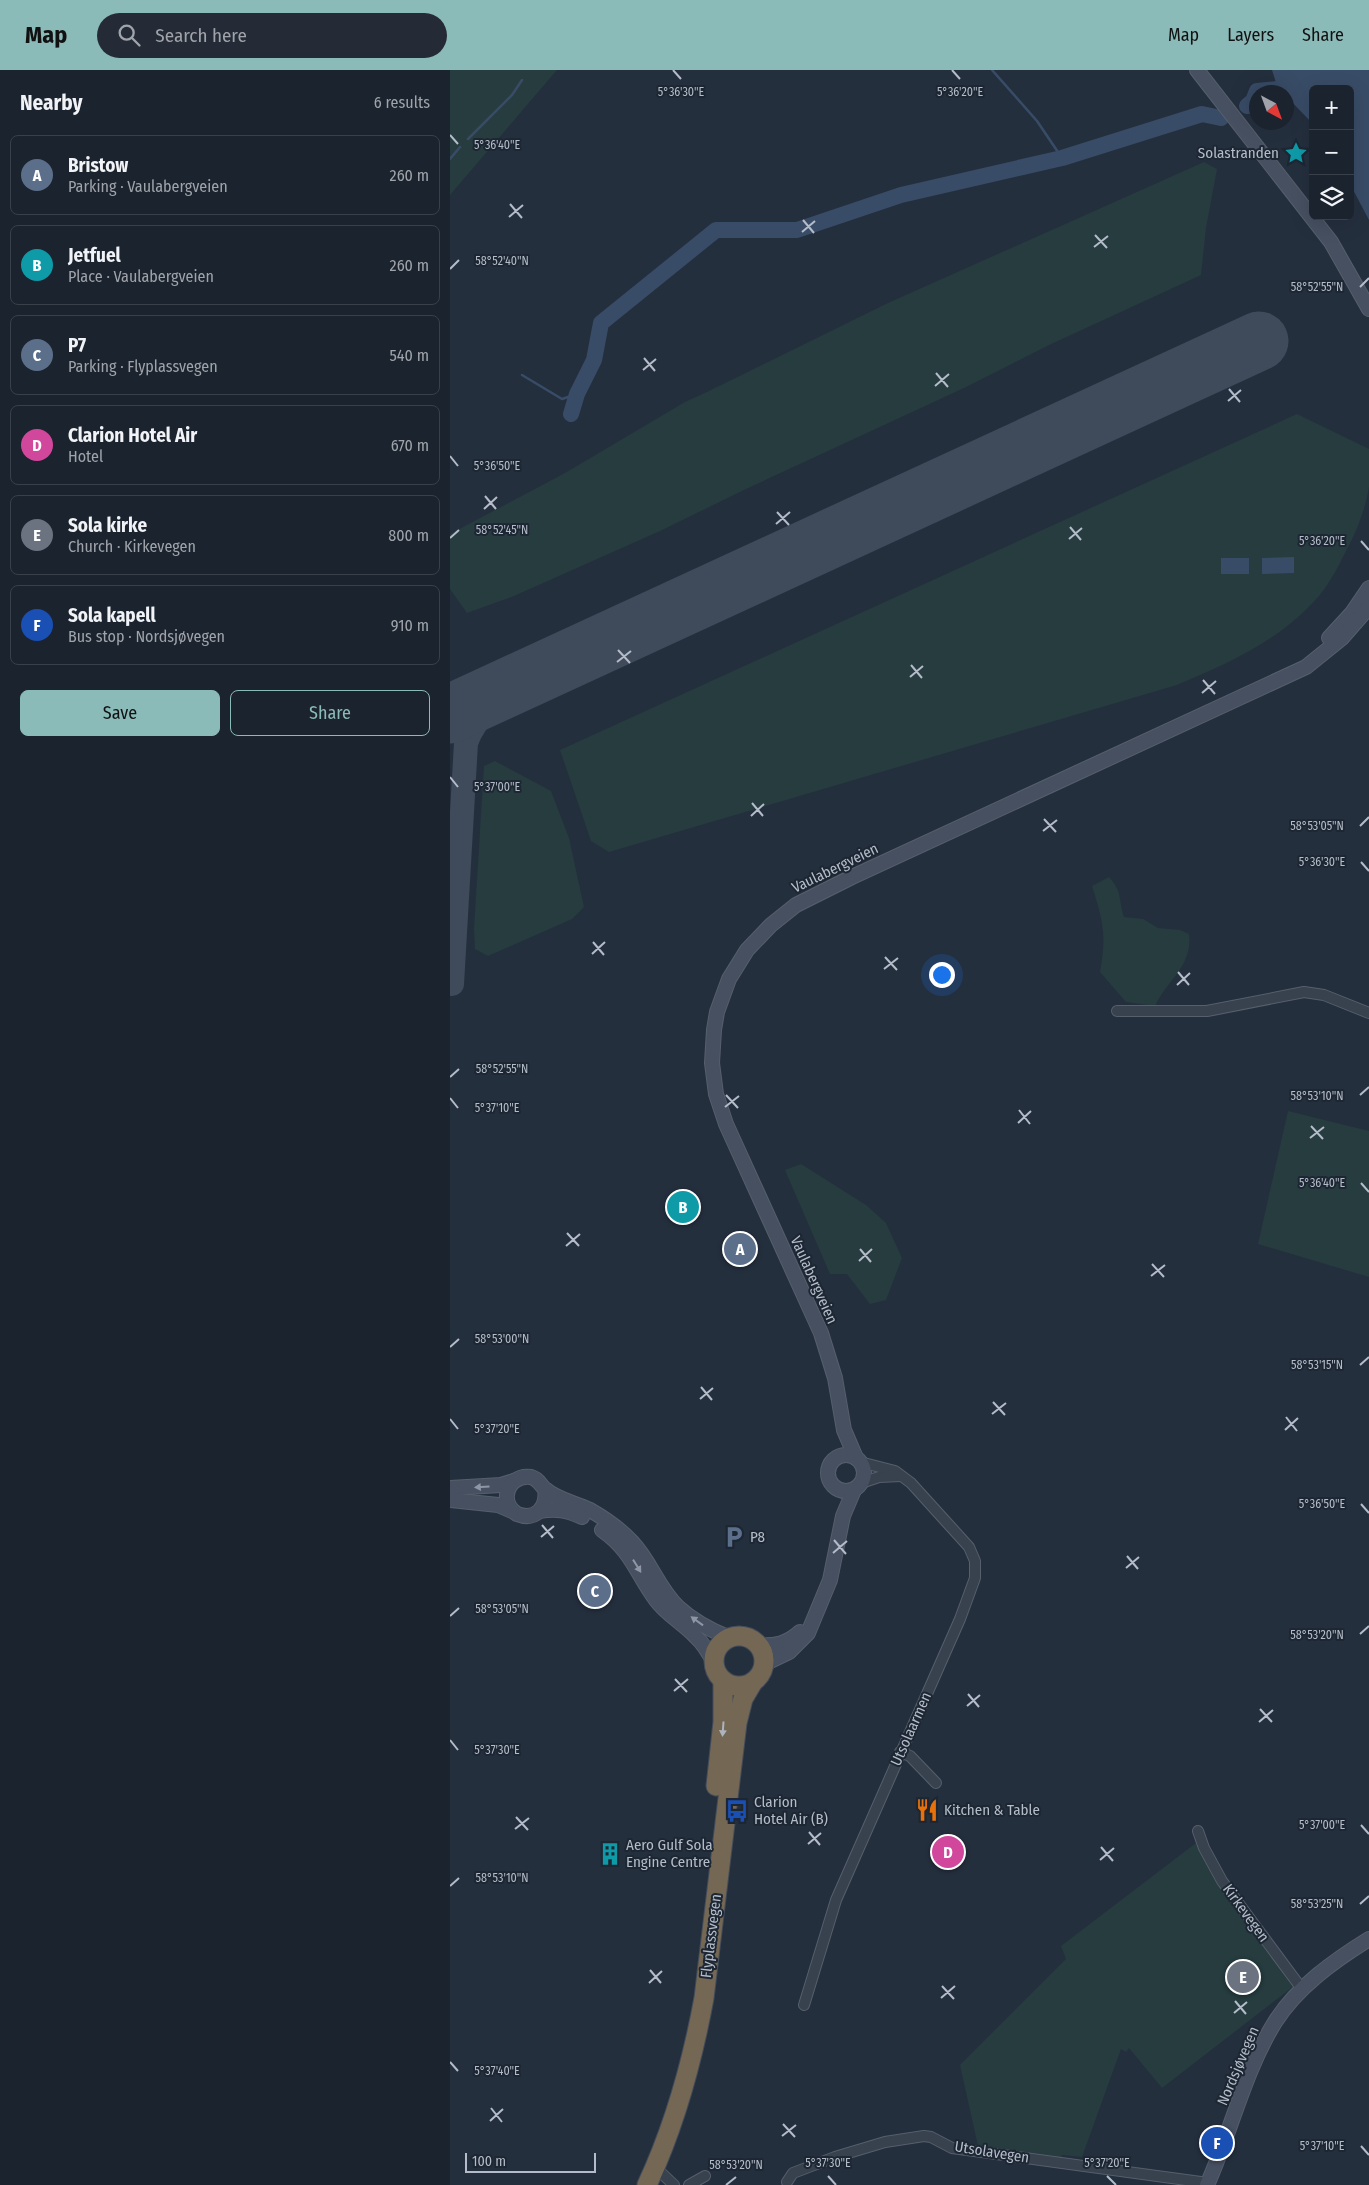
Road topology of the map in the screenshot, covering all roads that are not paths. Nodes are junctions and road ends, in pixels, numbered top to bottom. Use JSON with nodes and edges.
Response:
{"nodes":[{"id":1,"x":1197,"y":70,"type":"edge"},
{"id":2,"x":1369,"y":309,"type":"edge"},
{"id":3,"x":1369,"y":588,"type":"edge"},
{"id":4,"x":1369,"y":607,"type":"edge"},
{"id":5,"x":1279,"y":679,"type":"junction"},
{"id":6,"x":1116,"y":1011,"type":"dead end"},
{"id":7,"x":1369,"y":1013,"type":"edge"},
{"id":8,"x":844,"y":1430,"type":"junction"},
{"id":9,"x":858,"y":1460,"type":"junction"},
{"id":10,"x":832,"y":1461,"type":"junction"},
{"id":11,"x":901,"y":1476,"type":"junction"},
{"id":12,"x":514,"y":1481,"type":"junction"},
{"id":13,"x":858,"y":1486,"type":"junction"},
{"id":14,"x":833,"y":1487,"type":"junction"},
{"id":15,"x":450,"y":1488,"type":"edge"},
{"id":16,"x":545,"y":1489,"type":"junction"},
{"id":17,"x":450,"y":1500,"type":"edge"},
{"id":18,"x":512,"y":1511,"type":"junction"},
{"id":19,"x":540,"y":1511,"type":"junction"},
{"id":20,"x":842,"y":1516,"type":"junction"},
{"id":21,"x":812,"y":1622,"type":"junction"},
{"id":22,"x":730,"y":1638,"type":"junction"},
{"id":23,"x":758,"y":1645,"type":"junction"},
{"id":24,"x":714,"y":1662,"type":"junction"},
{"id":25,"x":764,"y":1664,"type":"junction"},
{"id":26,"x":723,"y":1680,"type":"junction"},
{"id":27,"x":753,"y":1682,"type":"junction"},
{"id":28,"x":900,"y":1752,"type":"junction"},
{"id":29,"x":936,"y":1782,"type":"dead end"},
{"id":30,"x":1198,"y":1831,"type":"dead end"},
{"id":31,"x":1369,"y":1939,"type":"edge"},
{"id":32,"x":1302,"y":1989,"type":"junction"},
{"id":33,"x":804,"y":2005,"type":"dead end"},
{"id":34,"x":655,"y":2167,"type":"junction"},
{"id":35,"x":705,"y":2176,"type":"dead end"},
{"id":36,"x":786,"y":2182,"type":"dead end"},
{"id":37,"x":1207,"y":2184,"type":"edge"},
{"id":38,"x":636,"y":2185,"type":"edge"},
{"id":39,"x":647,"y":2185,"type":"edge"},
{"id":40,"x":674,"y":2185,"type":"edge"},
{"id":41,"x":689,"y":2185,"type":"edge"}],
"edges":[{"from":1,"to":2,"type":"main road"},
{"from":3,"to":5,"type":"main road","name":"Vaulabergveien"},
{"from":4,"to":5,"type":"main road","name":"Vaulabergveien"},
{"from":5,"to":8,"type":"main road","name":"Vaulabergveien"},
{"from":6,"to":7,"type":"street"},
{"from":8,"to":9,"type":"main road","name":"Vaulabergveien"},
{"from":8,"to":10,"type":"main road"},
{"from":9,"to":10,"type":"main road"},
{"from":9,"to":11,"type":"street","name":"Utsolaarmen"},
{"from":9,"to":13,"type":"main road"},
{"from":10,"to":14,"type":"main road"},
{"from":11,"to":13,"type":"street"},
{"from":11,"to":28,"type":"street","name":"Utsolaarmen"},
{"from":12,"to":15,"type":"main road","one_way":true},
{"from":12,"to":16,"type":"main road"},
{"from":12,"to":18,"type":"main road"},
{"from":13,"to":14,"type":"main road"},
{"from":13,"to":20,"type":"main road"},
{"from":14,"to":20,"type":"main road"},
{"from":16,"to":19,"type":"main road"},
{"from":22,"to":16,"type":"main road","one_way":true},
{"from":17,"to":18,"type":"main road"},
{"from":18,"to":19,"type":"main road"},
{"from":19,"to":24,"type":"main road","one_way":true},
{"from":20,"to":21,"type":"main road"},
{"from":21,"to":23,"type":"main road"},
{"from":21,"to":25,"type":"main road"},
{"from":22,"to":23,"type":"highway"},
{"from":22,"to":24,"type":"highway"},
{"from":23,"to":25,"type":"highway"},
{"from":24,"to":26,"type":"highway"},
{"from":25,"to":27,"type":"highway"},
{"from":26,"to":27,"type":"highway"},
{"from":26,"to":38,"type":"highway","name":"Flyplassvegen","one_way":true},
{"from":27,"to":34,"type":"highway","name":"Flyplassvegen"},
{"from":28,"to":29,"type":"street"},
{"from":28,"to":33,"type":"street","name":"Utsolaarmen"},
{"from":30,"to":32,"type":"street","name":"Kirkevegen"},
{"from":31,"to":32,"type":"main road","name":"Nordsjøvegen"},
{"from":32,"to":37,"type":"main road","name":"Nordsjøvegen"},
{"from":34,"to":39,"type":"highway","name":"Flyplassvegen"},
{"from":34,"to":40,"type":"street"},
{"from":35,"to":41,"type":"street"},
{"from":36,"to":37,"type":"street","name":"Utsolavegen"}]}
